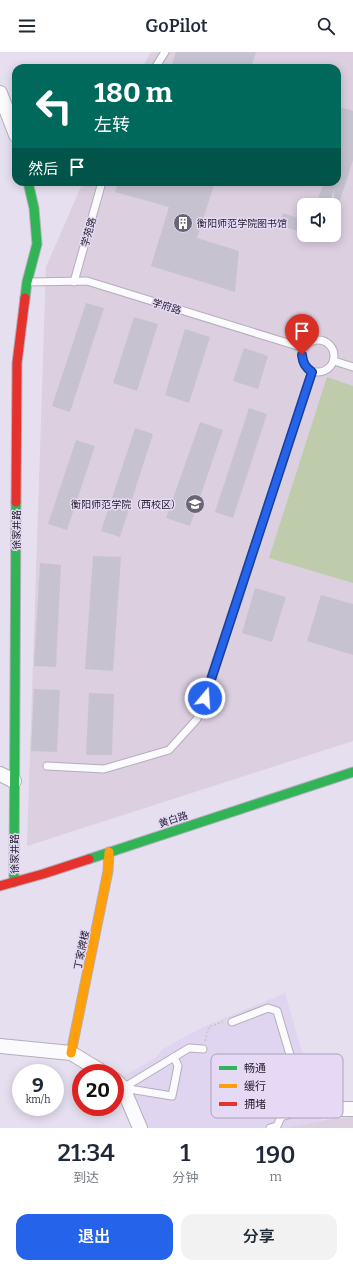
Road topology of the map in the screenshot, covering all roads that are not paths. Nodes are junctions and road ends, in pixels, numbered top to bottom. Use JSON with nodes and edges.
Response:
{"nodes":[{"id":1,"x":166,"y":52,"type":"edge"},
{"id":2,"x":158,"y":64,"type":"edge"},
{"id":3,"x":0,"y":93,"type":"edge"},
{"id":4,"x":12,"y":124,"type":"edge"},
{"id":5,"x":29,"y":186,"type":"edge"},
{"id":6,"x":101,"y":186,"type":"edge"},
{"id":7,"x":27,"y":282,"type":"junction"},
{"id":8,"x":74,"y":282,"type":"junction"},
{"id":9,"x":304,"y":348,"type":"junction"},
{"id":10,"x":334,"y":361,"type":"junction"},
{"id":11,"x":353,"y":367,"type":"edge"},
{"id":12,"x":312,"y":372,"type":"junction"},
{"id":13,"x":47,"y":766,"type":"dead end"},
{"id":14,"x":353,"y":772,"type":"edge"},
{"id":15,"x":0,"y":774,"type":"edge"},
{"id":16,"x":14,"y":781,"type":"junction"},
{"id":17,"x":109,"y":852,"type":"junction"},
{"id":18,"x":14,"y":882,"type":"junction"},
{"id":19,"x":0,"y":886,"type":"edge"},
{"id":20,"x":232,"y":1022,"type":"road end"},
{"id":21,"x":0,"y":1046,"type":"edge"},
{"id":22,"x":204,"y":1049,"type":"road end"},
{"id":23,"x":71,"y":1053,"type":"junction"},
{"id":24,"x":290,"y":1054,"type":"edge"},
{"id":25,"x":174,"y":1057,"type":"junction"},
{"id":26,"x":89,"y":1064,"type":"edge"},
{"id":27,"x":124,"y":1082,"type":"edge"},
{"id":28,"x":124,"y":1085,"type":"edge"},
{"id":29,"x":124,"y":1094,"type":"edge"},
{"id":30,"x":281,"y":1118,"type":"edge"},
{"id":31,"x":140,"y":1128,"type":"edge"},
{"id":32,"x":270,"y":1128,"type":"edge"}],
"edges":[{"from":1,"to":2,"type":"lane"},
{"from":3,"to":4,"type":"street"},
{"from":5,"to":7,"type":"street","name":"徐家井路"},
{"from":6,"to":8,"type":"lane","name":"学苑路"},
{"from":7,"to":8,"type":"lane","name":"学府路"},
{"from":7,"to":16,"type":"street","name":"徐家井路"},
{"from":8,"to":9,"type":"lane","name":"学府路"},
{"from":9,"to":10,"type":"lane"},
{"from":9,"to":12,"type":"lane"},
{"from":10,"to":11,"type":"lane"},
{"from":10,"to":12,"type":"lane"},
{"from":12,"to":13,"type":"lane"},
{"from":14,"to":17,"type":"street","name":"黄白路"},
{"from":15,"to":16,"type":"street"},
{"from":16,"to":18,"type":"street","name":"徐家井路"},
{"from":17,"to":18,"type":"street","name":"黄白路"},
{"from":17,"to":23,"type":"street","name":"丁家牌楼"},
{"from":18,"to":19,"type":"street","name":"黄白路"},
{"from":20,"to":24,"type":"lane"},
{"from":21,"to":23,"type":"street"},
{"from":22,"to":25,"type":"lane"},
{"from":23,"to":26,"type":"street"},
{"from":25,"to":27,"type":"lane"},
{"from":25,"to":28,"type":"lane"},
{"from":29,"to":31,"type":"street"},
{"from":30,"to":32,"type":"lane"}]}
